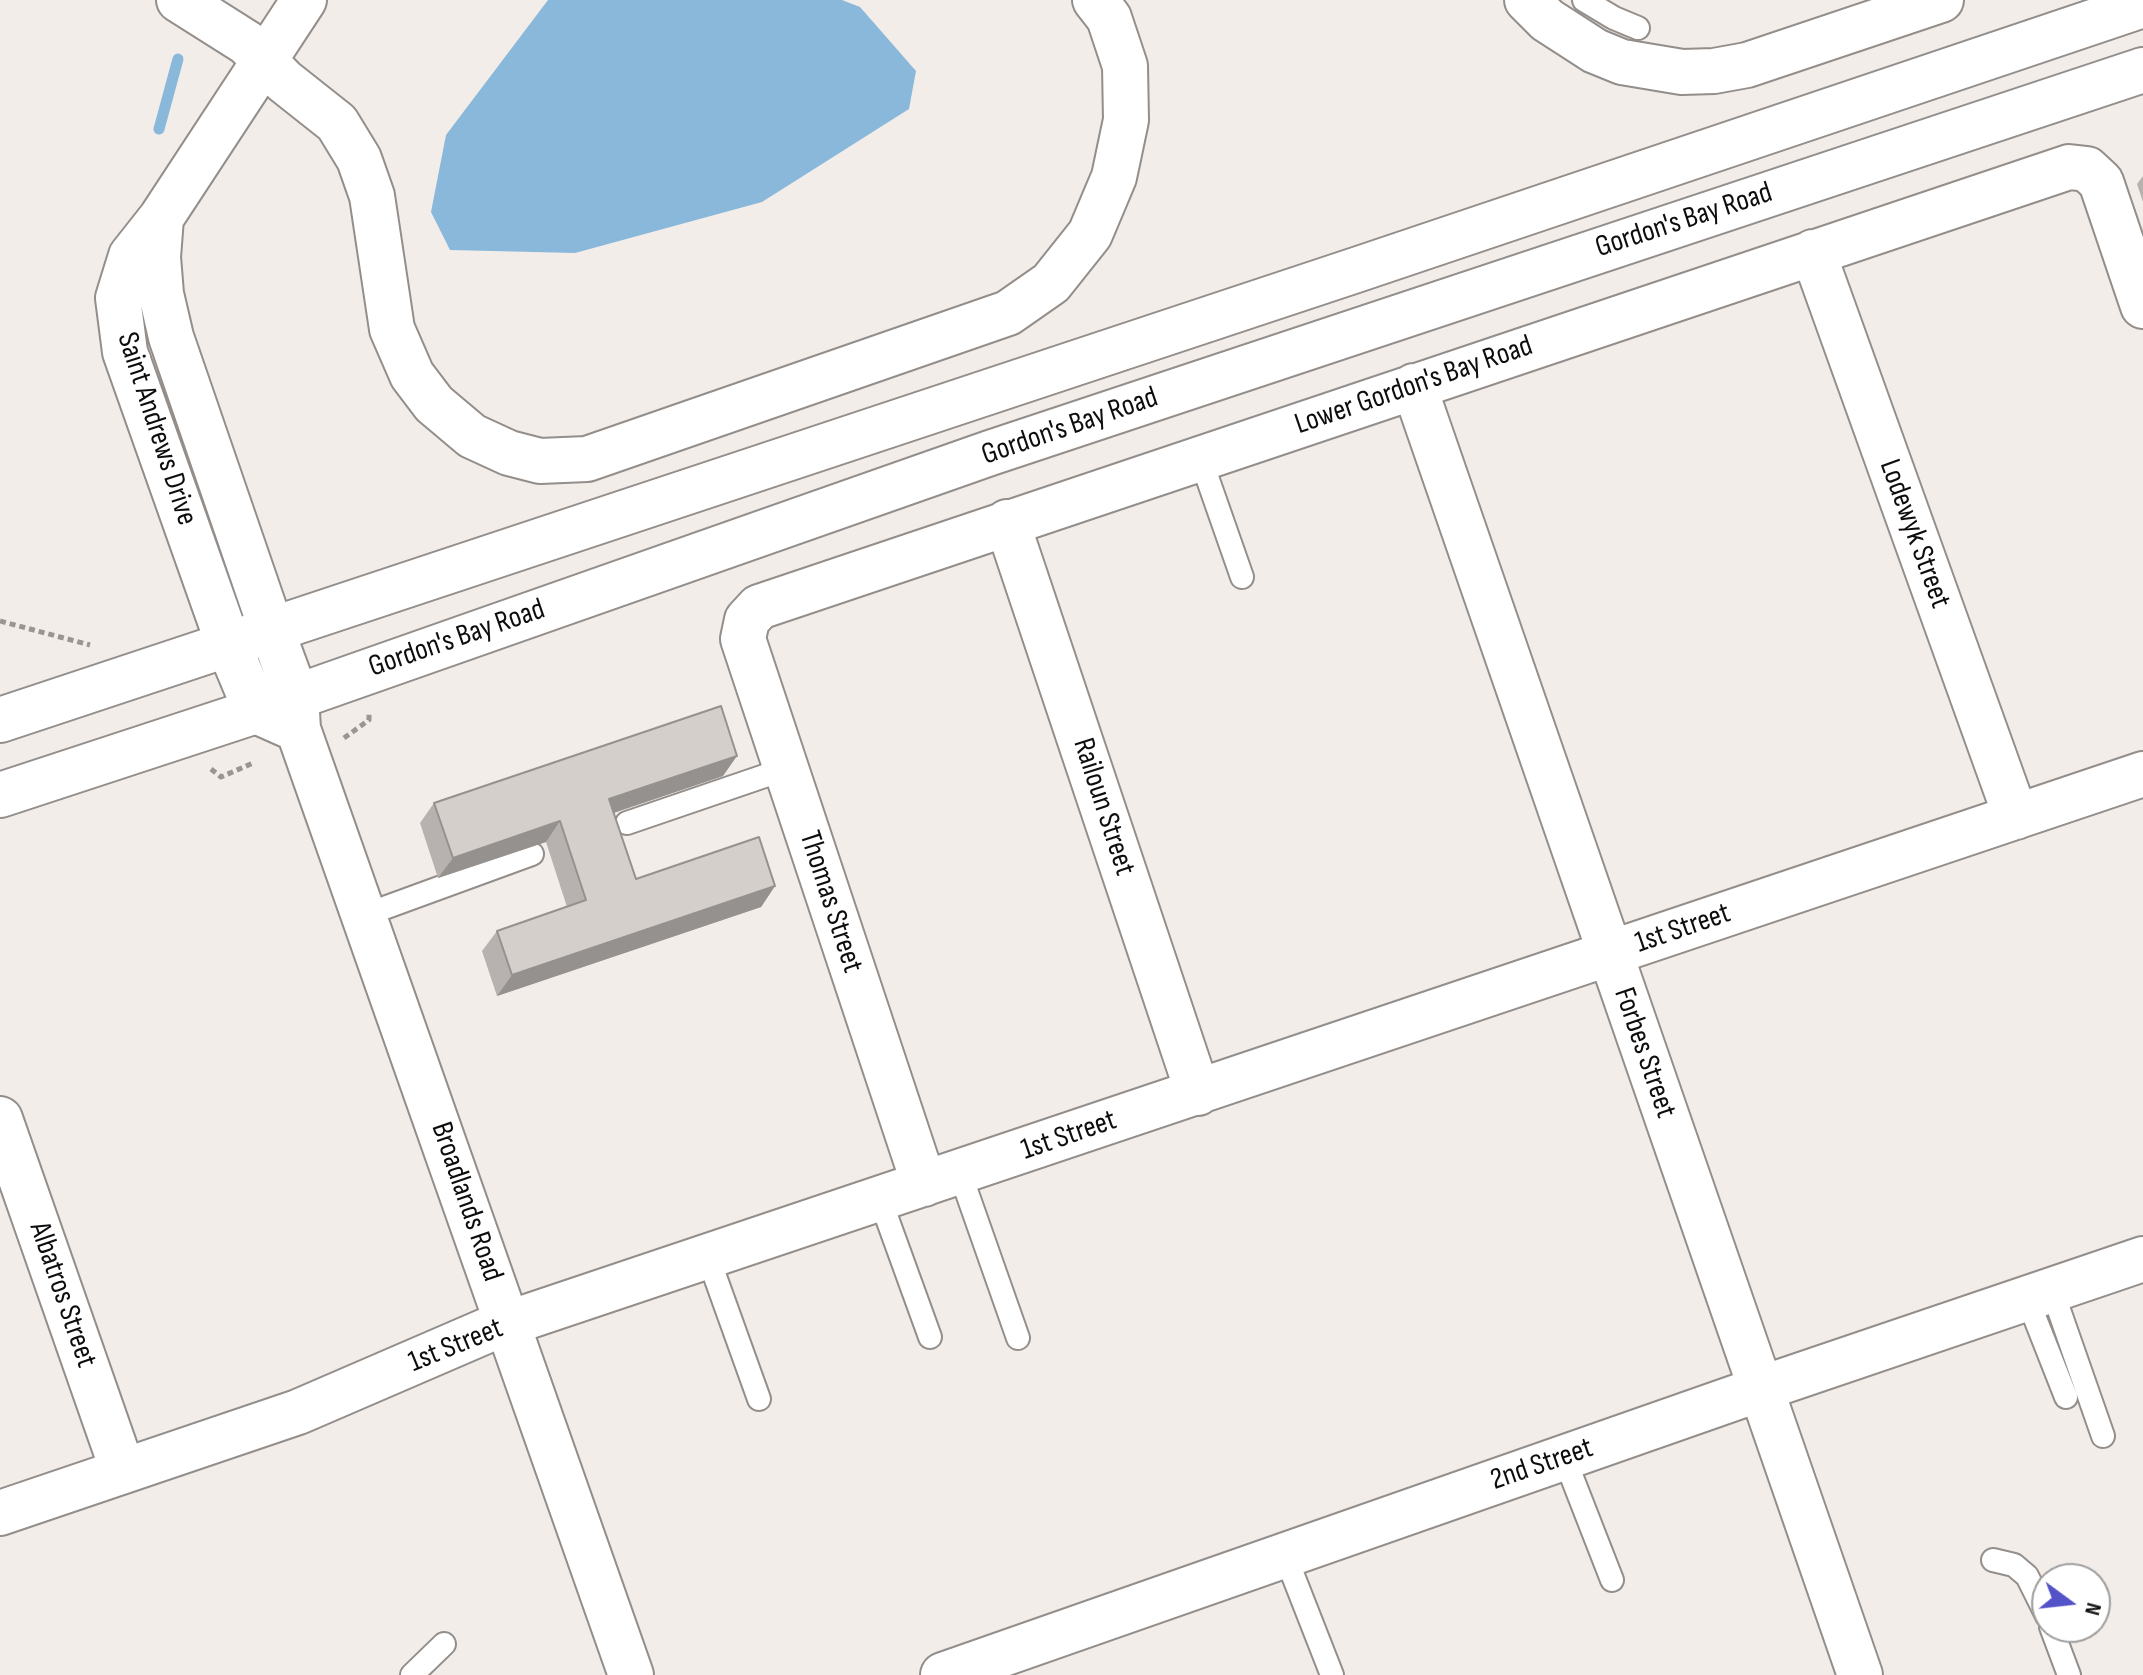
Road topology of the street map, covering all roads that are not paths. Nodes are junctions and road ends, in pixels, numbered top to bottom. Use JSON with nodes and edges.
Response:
{"nodes":[{"id":1,"x":179,"y":0,"type":"edge"},
{"id":2,"x":304,"y":0,"type":"edge"},
{"id":3,"x":1095,"y":0,"type":"edge"},
{"id":4,"x":1941,"y":0,"type":"edge"},
{"id":5,"x":1556,"y":5,"type":"edge"},
{"id":6,"x":2143,"y":5,"type":"edge"},
{"id":7,"x":1638,"y":28,"type":"dead end"},
{"id":8,"x":263,"y":59,"type":"junction"},
{"id":9,"x":2143,"y":70,"type":"edge"},
{"id":10,"x":161,"y":218,"type":"junction"},
{"id":11,"x":1813,"y":252,"type":"junction"},
{"id":12,"x":2143,"y":306,"type":"edge"},
{"id":13,"x":1414,"y":386,"type":"junction"},
{"id":14,"x":1200,"y":457,"type":"junction"},
{"id":15,"x":1007,"y":522,"type":"junction"},
{"id":16,"x":235,"y":524,"type":"junction"},
{"id":17,"x":191,"y":541,"type":"junction"},
{"id":18,"x":1242,"y":577,"type":"dead end"},
{"id":19,"x":747,"y":620,"type":"joint"},
{"id":20,"x":272,"y":631,"type":"junction"},
{"id":21,"x":229,"y":646,"type":"junction"},
{"id":22,"x":256,"y":711,"type":"junction"},
{"id":23,"x":297,"y":712,"type":"junction"},
{"id":24,"x":0,"y":720,"type":"edge"},
{"id":25,"x":785,"y":769,"type":"junction"},
{"id":26,"x":2143,"y":774,"type":"edge"},
{"id":27,"x":0,"y":795,"type":"edge"},
{"id":28,"x":2016,"y":817,"type":"junction"},
{"id":29,"x":627,"y":823,"type":"edge"},
{"id":30,"x":532,"y":854,"type":"edge"},
{"id":31,"x":365,"y":915,"type":"junction"},
{"id":32,"x":1609,"y":954,"type":"junction"},
{"id":33,"x":1198,"y":1093,"type":"junction"},
{"id":34,"x":0,"y":1119,"type":"edge"},
{"id":35,"x":942,"y":1178,"type":"junction"},
{"id":36,"x":880,"y":1199,"type":"junction"},
{"id":37,"x":708,"y":1257,"type":"junction"},
{"id":38,"x":2143,"y":1259,"type":"edge"},
{"id":39,"x":2039,"y":1294,"type":"junction"},
{"id":40,"x":508,"y":1324,"type":"junction"},
{"id":41,"x":930,"y":1337,"type":"dead end"},
{"id":42,"x":1018,"y":1338,"type":"dead end"},
{"id":43,"x":1760,"y":1389,"type":"junction"},
{"id":44,"x":2066,"y":1397,"type":"dead end"},
{"id":45,"x":759,"y":1399,"type":"dead end"},
{"id":46,"x":2103,"y":1436,"type":"dead end"},
{"id":47,"x":1564,"y":1457,"type":"junction"},
{"id":48,"x":123,"y":1471,"type":"junction"},
{"id":49,"x":0,"y":1513,"type":"edge"},
{"id":50,"x":1285,"y":1555,"type":"junction"},
{"id":51,"x":1993,"y":1560,"type":"dead end"},
{"id":52,"x":1612,"y":1580,"type":"dead end"},
{"id":53,"x":2031,"y":1584,"type":"edge"},
{"id":54,"x":2057,"y":1643,"type":"edge"},
{"id":55,"x":444,"y":1644,"type":"dead end"},
{"id":56,"x":412,"y":1675,"type":"edge"},
{"id":57,"x":631,"y":1675,"type":"edge"},
{"id":58,"x":943,"y":1675,"type":"edge"},
{"id":59,"x":1332,"y":1675,"type":"edge"},
{"id":60,"x":1860,"y":1675,"type":"edge"},
{"id":61,"x":2069,"y":1675,"type":"edge"}],
"edges":[{"from":1,"to":8,"type":"street"},
{"from":2,"to":8,"type":"street","name":"Saint Andrews Drive"},
{"from":3,"to":8,"type":"street"},
{"from":4,"to":5,"type":"street"},
{"from":5,"to":7,"type":"lane"},
{"from":6,"to":20,"type":"street","name":"Gordon's Bay Road"},
{"from":8,"to":10,"type":"street","name":"Saint Andrews Drive"},
{"from":9,"to":23,"type":"street","name":"Gordon's Bay Road"},
{"from":10,"to":16,"type":"street","name":"Saint Andrews Drive"},
{"from":10,"to":17,"type":"street","name":"Saint Andrews Drive"},
{"from":11,"to":12,"type":"street","name":"Lower Gordon's Bay Road"},
{"from":11,"to":13,"type":"street","name":"Lower Gordon's Bay Road"},
{"from":11,"to":28,"type":"street","name":"Lodewyk Street"},
{"from":13,"to":14,"type":"street","name":"Lower Gordon's Bay Road"},
{"from":13,"to":32,"type":"street","name":"Forbes Street"},
{"from":14,"to":15,"type":"street","name":"Lower Gordon's Bay Road"},
{"from":14,"to":18,"type":"lane"},
{"from":15,"to":19,"type":"street","name":"Lower Gordon's Bay Road"},
{"from":15,"to":33,"type":"street","name":"Railoun Street"},
{"from":16,"to":17,"type":"street"},
{"from":16,"to":20,"type":"street","name":"Saint Andrews Drive"},
{"from":17,"to":21,"type":"street","name":"Saint Andrews Drive"},
{"from":19,"to":25,"type":"street","name":"Thomas Street"},
{"from":20,"to":21,"type":"street","name":"Gordon's Bay Road"},
{"from":20,"to":23,"type":"street","name":"Saint Andrews Drive"},
{"from":21,"to":22,"type":"street","name":"Saint Andrews Drive"},
{"from":21,"to":24,"type":"street","name":"Gordon's Bay Road"},
{"from":22,"to":23,"type":"street","name":"Gordon's Bay Road"},
{"from":22,"to":27,"type":"street","name":"Gordon's Bay Road"},
{"from":23,"to":31,"type":"street","name":"Broadlands Road"},
{"from":25,"to":29,"type":"lane"},
{"from":25,"to":35,"type":"street","name":"Thomas Street"},
{"from":26,"to":28,"type":"street","name":"1st Street"},
{"from":28,"to":32,"type":"street","name":"1st Street"},
{"from":30,"to":31,"type":"lane"},
{"from":31,"to":40,"type":"street","name":"Broadlands Road"},
{"from":32,"to":33,"type":"street","name":"1st Street"},
{"from":32,"to":43,"type":"street","name":"Forbes Street"},
{"from":33,"to":35,"type":"street","name":"1st Street"},
{"from":34,"to":48,"type":"street","name":"Albatros Street"},
{"from":35,"to":36,"type":"street","name":"1st Street"},
{"from":35,"to":42,"type":"lane"},
{"from":36,"to":37,"type":"street","name":"1st Street"},
{"from":36,"to":41,"type":"lane"},
{"from":37,"to":40,"type":"street","name":"1st Street"},
{"from":37,"to":45,"type":"lane"},
{"from":38,"to":39,"type":"street","name":"2nd Street"},
{"from":39,"to":43,"type":"street","name":"2nd Street"},
{"from":39,"to":44,"type":"lane"},
{"from":39,"to":46,"type":"lane"},
{"from":40,"to":48,"type":"street","name":"1st Street"},
{"from":40,"to":57,"type":"street","name":"Broadlands Road"},
{"from":43,"to":47,"type":"street","name":"2nd Street"},
{"from":43,"to":60,"type":"street","name":"Forbes Street"},
{"from":47,"to":50,"type":"street","name":"2nd Street"},
{"from":47,"to":52,"type":"lane"},
{"from":48,"to":49,"type":"street","name":"1st Street"},
{"from":50,"to":58,"type":"street","name":"2nd Street"},
{"from":50,"to":59,"type":"lane"},
{"from":51,"to":53,"type":"lane"},
{"from":54,"to":61,"type":"lane"},
{"from":55,"to":56,"type":"lane"}]}
